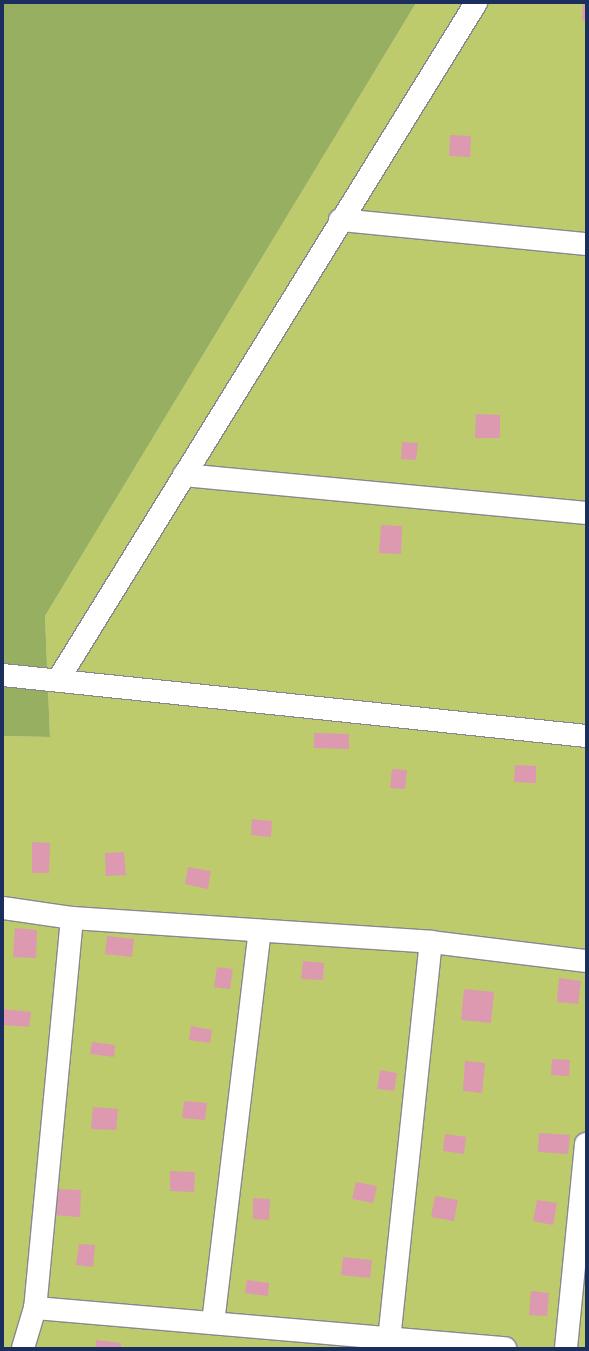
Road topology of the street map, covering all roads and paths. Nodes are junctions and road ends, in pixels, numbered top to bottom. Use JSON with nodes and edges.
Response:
{"nodes":[{"id":1,"x":476,"y":3,"type":"edge"},
{"id":2,"x":340,"y":220,"type":"junction"},
{"id":3,"x":586,"y":244,"type":"edge"},
{"id":4,"x":184,"y":475,"type":"junction"},
{"id":5,"x":586,"y":513,"type":"edge"},
{"id":6,"x":3,"y":675,"type":"edge"},
{"id":7,"x":58,"y":680,"type":"junction"},
{"id":8,"x":586,"y":736,"type":"edge"},
{"id":9,"x":3,"y":908,"type":"edge"},
{"id":10,"x":72,"y":918,"type":"junction"},
{"id":11,"x":260,"y":931,"type":"junction"},
{"id":12,"x":431,"y":942,"type":"junction"},
{"id":13,"x":586,"y":961,"type":"edge"},
{"id":14,"x":586,"y":1144,"type":"edge"},
{"id":15,"x":35,"y":1308,"type":"junction"},
{"id":16,"x":213,"y":1323,"type":"junction"},
{"id":17,"x":389,"y":1340,"type":"junction"},
{"id":18,"x":23,"y":1348,"type":"edge"},
{"id":19,"x":505,"y":1348,"type":"edge"},
{"id":20,"x":566,"y":1348,"type":"edge"}],
"edges":[{"from":1,"to":2,"type":"street"},
{"from":2,"to":3,"type":"street"},
{"from":2,"to":4,"type":"street"},
{"from":4,"to":5,"type":"street"},
{"from":4,"to":7,"type":"street"},
{"from":6,"to":7,"type":"street"},
{"from":7,"to":8,"type":"street"},
{"from":9,"to":10,"type":"street"},
{"from":10,"to":11,"type":"street"},
{"from":10,"to":15,"type":"street"},
{"from":11,"to":12,"type":"street"},
{"from":11,"to":16,"type":"street"},
{"from":12,"to":13,"type":"street"},
{"from":12,"to":17,"type":"street"},
{"from":14,"to":20,"type":"street"},
{"from":15,"to":16,"type":"street"},
{"from":15,"to":18,"type":"street"},
{"from":16,"to":17,"type":"street"},
{"from":17,"to":19,"type":"street"}]}
